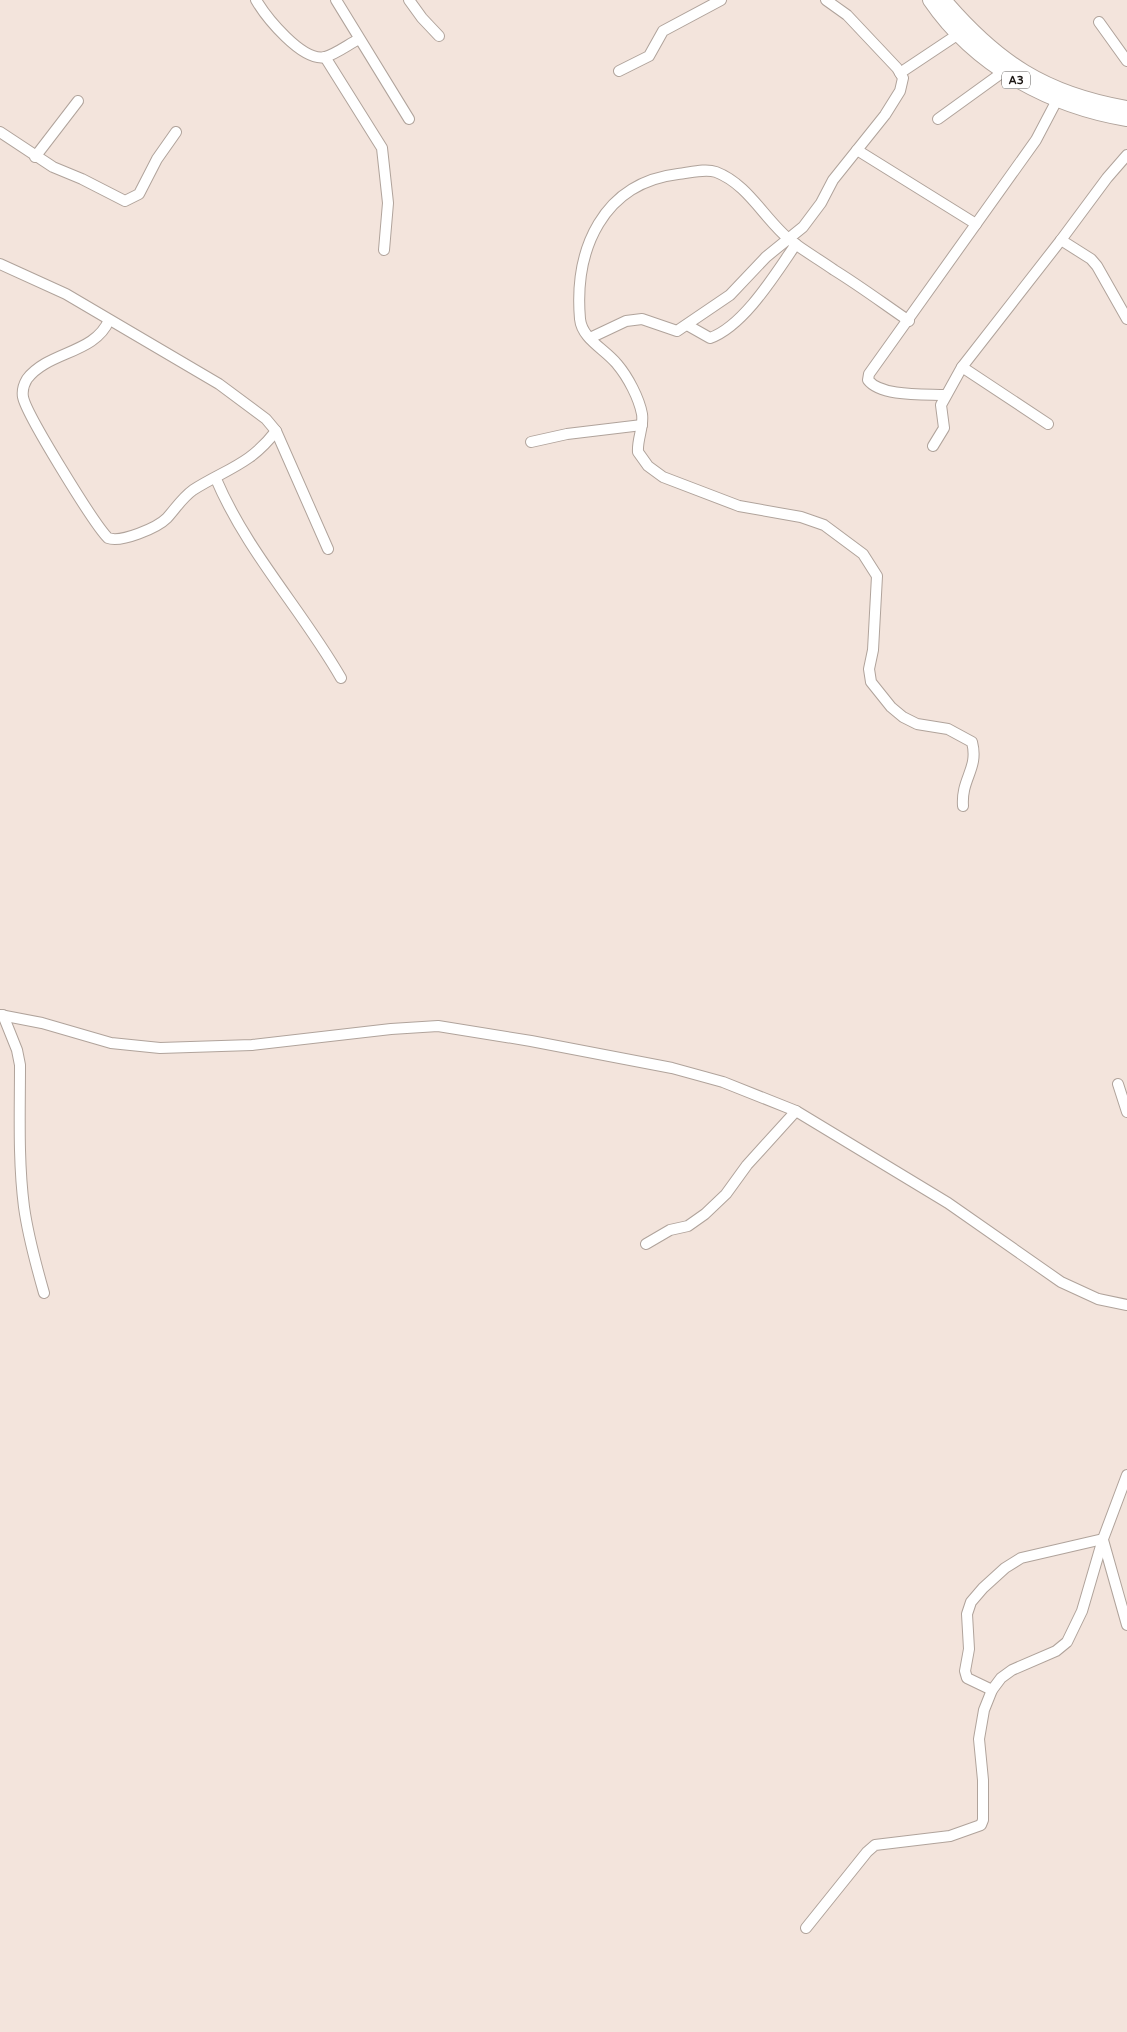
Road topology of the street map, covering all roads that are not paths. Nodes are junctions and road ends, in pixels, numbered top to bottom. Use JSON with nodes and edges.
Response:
{"nodes":[{"id":1,"x":256,"y":0,"type":"edge"},
{"id":2,"x":336,"y":0,"type":"edge"},
{"id":3,"x":409,"y":0,"type":"edge"},
{"id":4,"x":721,"y":0,"type":"edge"},
{"id":5,"x":826,"y":0,"type":"edge"},
{"id":6,"x":930,"y":0,"type":"edge"},
{"id":7,"x":944,"y":0,"type":"edge"},
{"id":8,"x":1099,"y":22,"type":"dead end"},
{"id":9,"x":958,"y":35,"type":"junction"},
{"id":10,"x":439,"y":36,"type":"dead end"},
{"id":11,"x":359,"y":39,"type":"junction"},
{"id":12,"x":325,"y":57,"type":"junction"},
{"id":13,"x":1127,"y":61,"type":"edge"},
{"id":14,"x":619,"y":71,"type":"dead end"},
{"id":15,"x":1003,"y":72,"type":"junction"},
{"id":16,"x":900,"y":73,"type":"junction"},
{"id":17,"x":1057,"y":100,"type":"junction"},
{"id":18,"x":78,"y":101,"type":"dead end"},
{"id":19,"x":1127,"y":108,"type":"edge"},
{"id":20,"x":409,"y":119,"type":"dead end"},
{"id":21,"x":938,"y":119,"type":"dead end"},
{"id":22,"x":1127,"y":119,"type":"edge"},
{"id":23,"x":0,"y":132,"type":"edge"},
{"id":24,"x":176,"y":132,"type":"dead end"},
{"id":25,"x":857,"y":150,"type":"junction"},
{"id":26,"x":1127,"y":155,"type":"edge"},
{"id":27,"x":35,"y":157,"type":"junction"},
{"id":28,"x":976,"y":224,"type":"junction"},
{"id":29,"x":1061,"y":240,"type":"junction"},
{"id":30,"x":793,"y":242,"type":"junction"},
{"id":31,"x":384,"y":250,"type":"dead end"},
{"id":32,"x":0,"y":264,"type":"edge"},
{"id":33,"x":1127,"y":318,"type":"edge"},
{"id":34,"x":109,"y":320,"type":"junction"},
{"id":35,"x":909,"y":321,"type":"junction"},
{"id":36,"x":687,"y":324,"type":"junction"},
{"id":37,"x":590,"y":338,"type":"junction"},
{"id":38,"x":962,"y":367,"type":"junction"},
{"id":39,"x":945,"y":395,"type":"junction"},
{"id":40,"x":1048,"y":424,"type":"dead end"},
{"id":41,"x":642,"y":425,"type":"junction"},
{"id":42,"x":276,"y":431,"type":"junction"},
{"id":43,"x":531,"y":442,"type":"dead end"},
{"id":44,"x":932,"y":446,"type":"dead end"},
{"id":45,"x":216,"y":479,"type":"junction"},
{"id":46,"x":328,"y":548,"type":"dead end"},
{"id":47,"x":341,"y":678,"type":"dead end"},
{"id":48,"x":963,"y":806,"type":"dead end"},
{"id":49,"x":1,"y":1015,"type":"edge"},
{"id":50,"x":1118,"y":1084,"type":"dead end"},
{"id":51,"x":796,"y":1111,"type":"junction"},
{"id":52,"x":1127,"y":1112,"type":"edge"},
{"id":53,"x":646,"y":1244,"type":"dead end"},
{"id":54,"x":44,"y":1293,"type":"dead end"},
{"id":55,"x":1127,"y":1305,"type":"edge"},
{"id":56,"x":1127,"y":1475,"type":"edge"},
{"id":57,"x":1103,"y":1540,"type":"junction"},
{"id":58,"x":1127,"y":1625,"type":"edge"},
{"id":59,"x":992,"y":1690,"type":"junction"},
{"id":60,"x":806,"y":1928,"type":"dead end"}],
"edges":[{"from":1,"to":12,"type":"street"},
{"from":2,"to":11,"type":"street"},
{"from":3,"to":10,"type":"street"},
{"from":4,"to":14,"type":"street"},
{"from":5,"to":16,"type":"street"},
{"from":6,"to":9,"type":"main road","number":"A3"},
{"from":7,"to":19,"type":"main road","number":"A3"},
{"from":8,"to":13,"type":"street"},
{"from":9,"to":15,"type":"main road","number":"A3"},
{"from":9,"to":16,"type":"street"},
{"from":11,"to":12,"type":"street"},
{"from":11,"to":20,"type":"street"},
{"from":12,"to":31,"type":"street"},
{"from":15,"to":17,"type":"main road","number":"A3"},
{"from":15,"to":21,"type":"street"},
{"from":16,"to":25,"type":"street"},
{"from":17,"to":22,"type":"main road","number":"A3"},
{"from":17,"to":28,"type":"street"},
{"from":18,"to":27,"type":"street"},
{"from":23,"to":27,"type":"street"},
{"from":24,"to":27,"type":"street"},
{"from":25,"to":28,"type":"street"},
{"from":25,"to":30,"type":"street"},
{"from":26,"to":29,"type":"street"},
{"from":28,"to":35,"type":"street"},
{"from":29,"to":33,"type":"street"},
{"from":29,"to":38,"type":"street"},
{"from":30,"to":35,"type":"street"},
{"from":30,"to":36,"type":"street"},
{"from":30,"to":36,"type":"street"},
{"from":30,"to":37,"type":"street"},
{"from":32,"to":34,"type":"street"},
{"from":34,"to":42,"type":"street"},
{"from":34,"to":45,"type":"street"},
{"from":35,"to":39,"type":"street"},
{"from":36,"to":37,"type":"street"},
{"from":37,"to":41,"type":"street"},
{"from":38,"to":39,"type":"street"},
{"from":38,"to":40,"type":"street"},
{"from":39,"to":44,"type":"street"},
{"from":41,"to":43,"type":"street"},
{"from":41,"to":48,"type":"street"},
{"from":42,"to":45,"type":"street"},
{"from":42,"to":46,"type":"street"},
{"from":45,"to":47,"type":"street"},
{"from":49,"to":51,"type":"street"},
{"from":49,"to":54,"type":"street"},
{"from":50,"to":52,"type":"street"},
{"from":51,"to":53,"type":"street"},
{"from":51,"to":55,"type":"street"},
{"from":56,"to":57,"type":"street"},
{"from":57,"to":58,"type":"street"},
{"from":57,"to":59,"type":"street"},
{"from":57,"to":59,"type":"street"},
{"from":59,"to":60,"type":"street"}]}
